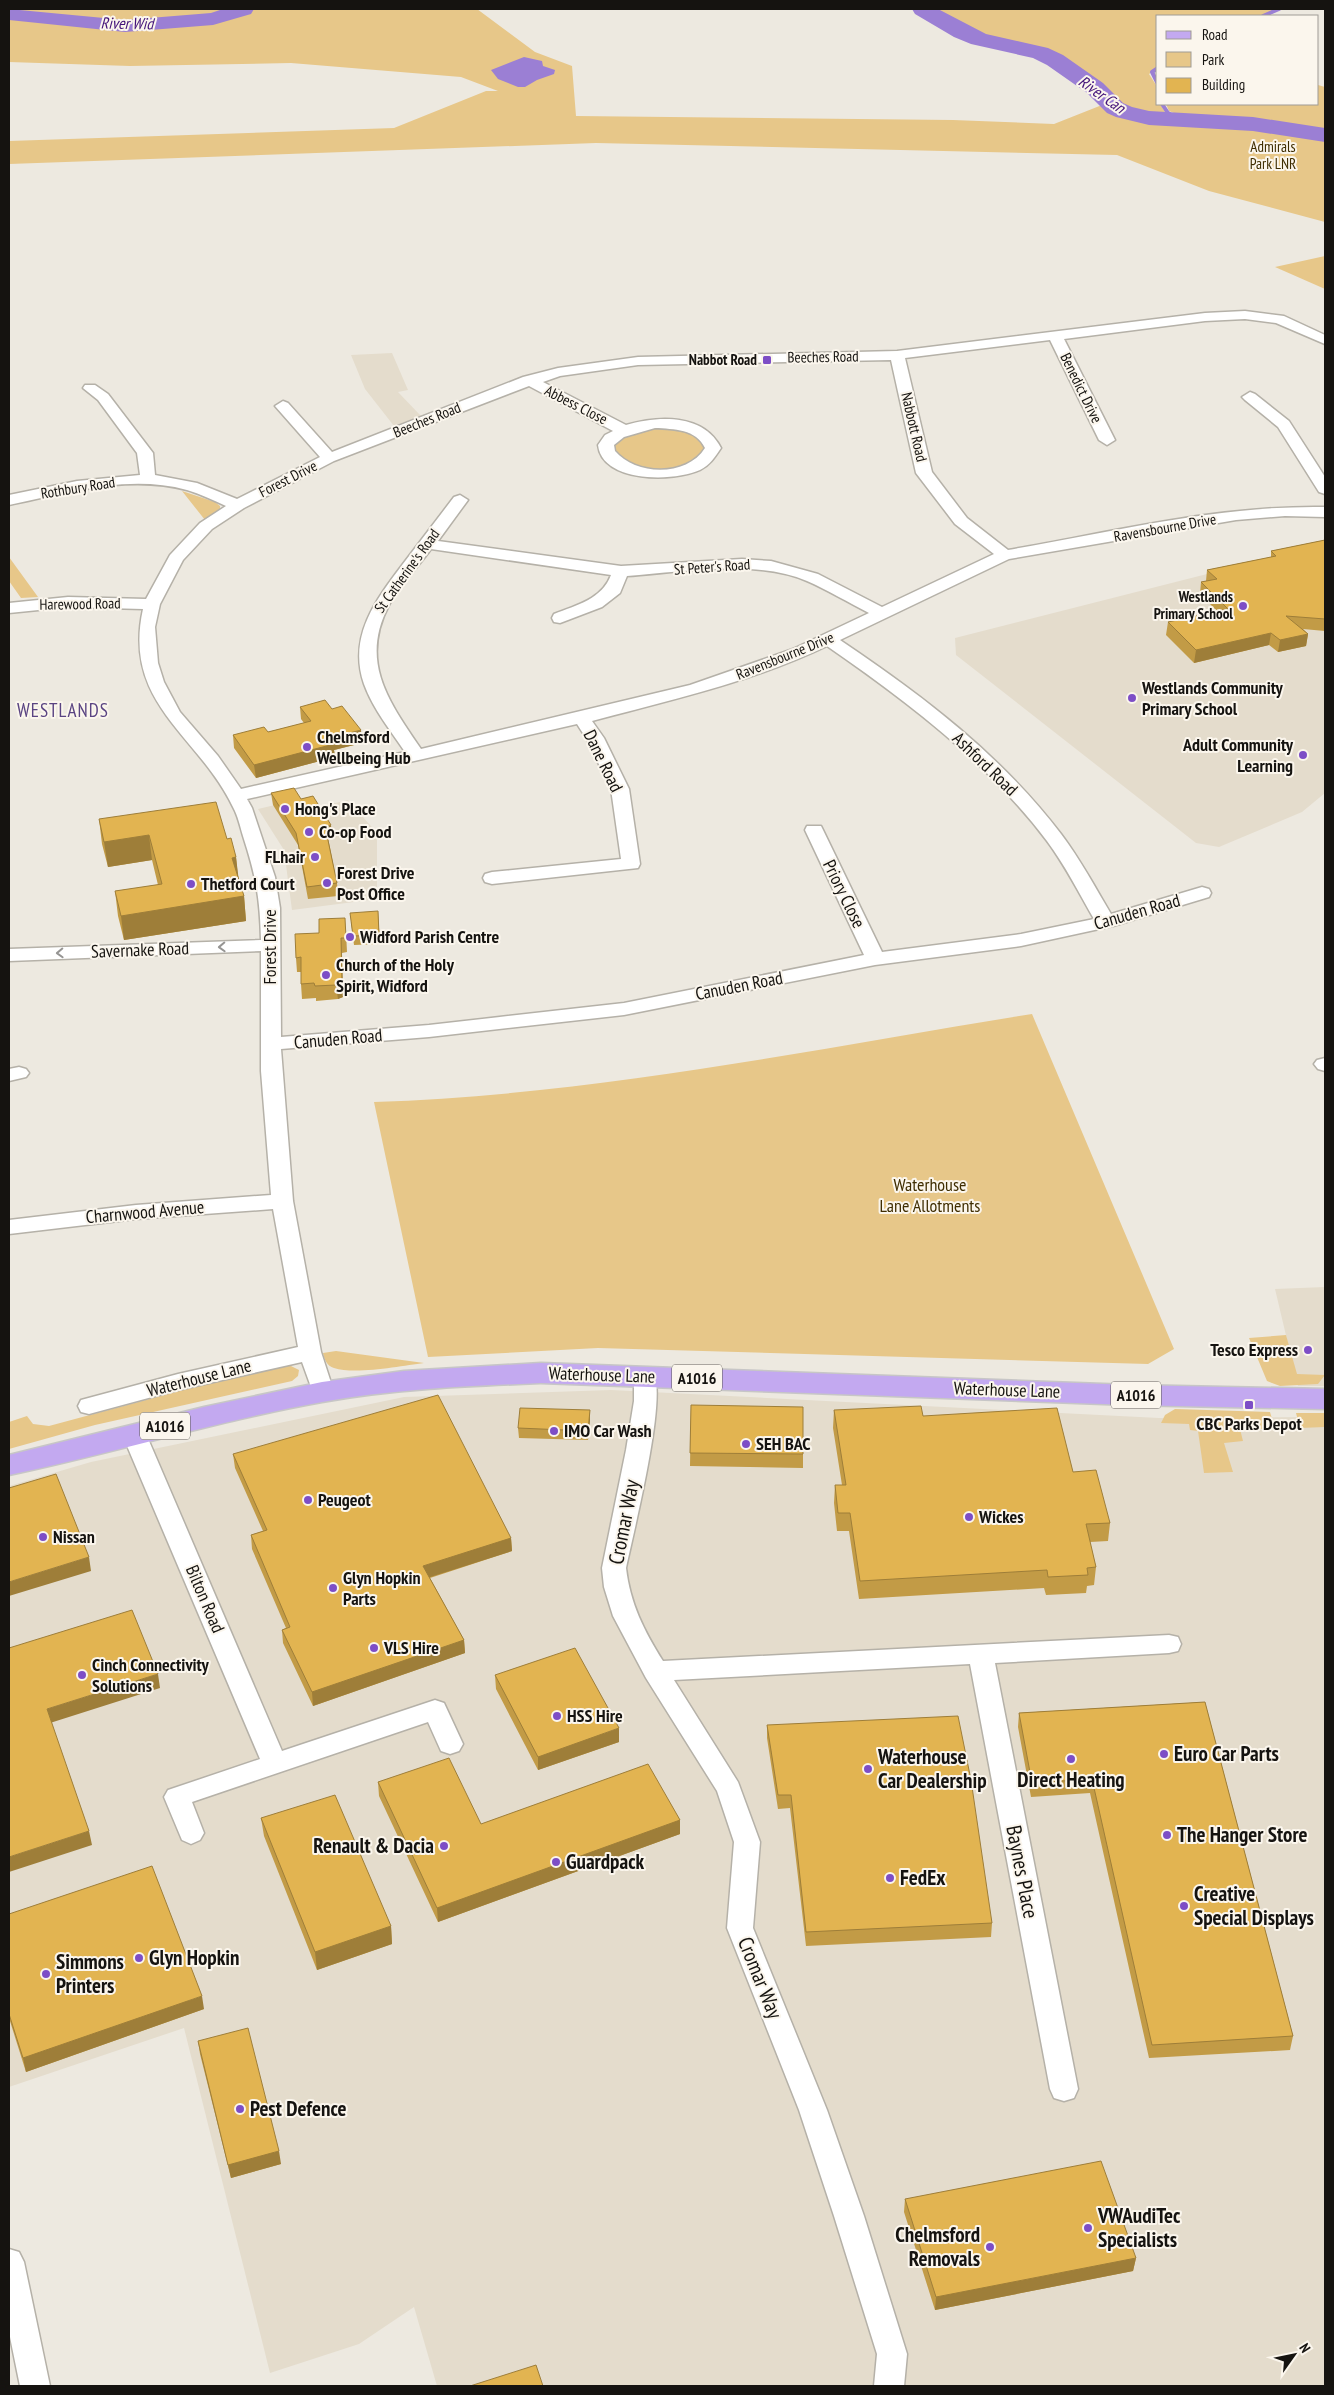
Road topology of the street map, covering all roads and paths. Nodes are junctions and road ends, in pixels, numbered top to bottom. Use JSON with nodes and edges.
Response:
{"nodes":[{"id":1,"x":1055,"y":335,"type":"junction"},
{"id":2,"x":1325,"y":340,"type":"edge"},
{"id":3,"x":897,"y":355,"type":"junction"},
{"id":4,"x":528,"y":380,"type":"junction"},
{"id":5,"x":90,"y":388,"type":"dead end"},
{"id":6,"x":1250,"y":397,"type":"dead end"},
{"id":7,"x":283,"y":406,"type":"dead end"},
{"id":8,"x":623,"y":430,"type":"junction"},
{"id":9,"x":1107,"y":440,"type":"dead end"},
{"id":10,"x":329,"y":458,"type":"junction"},
{"id":11,"x":148,"y":479,"type":"junction"},
{"id":12,"x":1325,"y":489,"type":"edge"},
{"id":13,"x":9,"y":500,"type":"edge"},
{"id":14,"x":460,"y":500,"type":"dead end"},
{"id":15,"x":238,"y":505,"type":"junction"},
{"id":16,"x":1325,"y":512,"type":"edge"},
{"id":17,"x":427,"y":544,"type":"junction"},
{"id":18,"x":1005,"y":555,"type":"junction"},
{"id":19,"x":621,"y":571,"type":"junction"},
{"id":20,"x":571,"y":600,"type":"dead end"},
{"id":21,"x":596,"y":603,"type":"junction"},
{"id":22,"x":152,"y":604,"type":"junction"},
{"id":23,"x":9,"y":608,"type":"edge"},
{"id":24,"x":883,"y":614,"type":"junction"},
{"id":25,"x":560,"y":618,"type":"dead end"},
{"id":26,"x":829,"y":640,"type":"junction"},
{"id":27,"x":582,"y":718,"type":"junction"},
{"id":28,"x":416,"y":755,"type":"junction"},
{"id":29,"x":236,"y":796,"type":"junction"},
{"id":30,"x":814,"y":830,"type":"dead end"},
{"id":31,"x":492,"y":878,"type":"dead end"},
{"id":32,"x":1202,"y":893,"type":"dead end"},
{"id":33,"x":1106,"y":922,"type":"junction"},
{"id":34,"x":271,"y":945,"type":"junction"},
{"id":35,"x":9,"y":955,"type":"edge"},
{"id":36,"x":875,"y":959,"type":"junction"},
{"id":37,"x":270,"y":1044,"type":"junction"},
{"id":38,"x":282,"y":1201,"type":"junction"},
{"id":39,"x":9,"y":1227,"type":"edge"},
{"id":40,"x":310,"y":1352,"type":"junction"},
{"id":41,"x":645,"y":1377,"type":"junction"},
{"id":42,"x":323,"y":1392,"type":"junction"},
{"id":43,"x":1325,"y":1399,"type":"edge"},
{"id":44,"x":89,"y":1406,"type":"dead end"},
{"id":45,"x":134,"y":1434,"type":"junction"},
{"id":46,"x":9,"y":1465,"type":"edge"},
{"id":47,"x":1169,"y":1644,"type":"dead end"},
{"id":48,"x":981,"y":1654,"type":"junction"},
{"id":49,"x":655,"y":1671,"type":"junction"},
{"id":50,"x":450,"y":1744,"type":"dead end"},
{"id":51,"x":275,"y":1764,"type":"junction"},
{"id":52,"x":191,"y":1833,"type":"dead end"},
{"id":53,"x":1064,"y":2089,"type":"dead end"},
{"id":54,"x":9,"y":2262,"type":"edge"},
{"id":55,"x":35,"y":2386,"type":"edge"},
{"id":56,"x":889,"y":2386,"type":"edge"}],
"edges":[{"from":1,"to":2,"type":"street","name":"Beeches Road"},
{"from":1,"to":3,"type":"street","name":"Beeches Road"},
{"from":1,"to":9,"type":"street","name":"Benedict Drive"},
{"from":3,"to":4,"type":"street","name":"Beeches Road"},
{"from":3,"to":18,"type":"street","name":"Nabbott Road"},
{"from":4,"to":8,"type":"street","name":"Abbess Close"},
{"from":4,"to":10,"type":"street","name":"Beeches Road"},
{"from":5,"to":11,"type":"street"},
{"from":6,"to":12,"type":"street"},
{"from":7,"to":10,"type":"street","name":"Forest Drive"},
{"from":8,"to":8,"type":"street","name":"Abbess Close"},
{"from":10,"to":15,"type":"street","name":"Forest Drive"},
{"from":11,"to":13,"type":"street","name":"Rothbury Road"},
{"from":11,"to":15,"type":"street","name":"Forest Drive"},
{"from":14,"to":17,"type":"street","name":"St Catherine's Road"},
{"from":15,"to":22,"type":"street","name":"Forest Drive"},
{"from":16,"to":18,"type":"street","name":"Ravensbourne Drive"},
{"from":17,"to":19,"type":"street","name":"St Peter's Road"},
{"from":17,"to":28,"type":"street","name":"St Catherine's Road"},
{"from":18,"to":24,"type":"street","name":"Ravensbourne Drive"},
{"from":19,"to":21,"type":"street"},
{"from":19,"to":24,"type":"street","name":"St Peter's Road"},
{"from":20,"to":21,"type":"street"},
{"from":21,"to":25,"type":"street"},
{"from":22,"to":23,"type":"street","name":"Harewood Road"},
{"from":22,"to":29,"type":"street","name":"Forest Drive"},
{"from":24,"to":26,"type":"street","name":"Ravensbourne Drive"},
{"from":26,"to":27,"type":"street","name":"Ravensbourne Drive"},
{"from":26,"to":33,"type":"street","name":"Ashford Road"},
{"from":27,"to":28,"type":"street","name":"Ravensbourne Drive"},
{"from":27,"to":31,"type":"street","name":"Dane Road"},
{"from":28,"to":29,"type":"street","name":"Ravensbourne Drive"},
{"from":29,"to":34,"type":"street","name":"Forest Drive"},
{"from":30,"to":36,"type":"street","name":"Priory Close"},
{"from":32,"to":33,"type":"street","name":"Canuden Road"},
{"from":33,"to":36,"type":"street","name":"Canuden Road"},
{"from":34,"to":35,"type":"street","name":"Savernake Road","one_way":true},
{"from":34,"to":37,"type":"street","name":"Forest Drive"},
{"from":36,"to":37,"type":"street","name":"Canuden Road"},
{"from":37,"to":38,"type":"street","name":"Forest Drive"},
{"from":38,"to":39,"type":"street","name":"Charnwood Avenue"},
{"from":38,"to":40,"type":"street","name":"Forest Drive"},
{"from":40,"to":42,"type":"street","name":"Forest Drive"},
{"from":40,"to":44,"type":"street","name":"Waterhouse Lane"},
{"from":41,"to":42,"type":"main road","name":"Waterhouse Lane","number":"A1016"},
{"from":41,"to":43,"type":"main road","name":"Waterhouse Lane","number":"A1016"},
{"from":41,"to":49,"type":"street","name":"Cromar Way"},
{"from":42,"to":45,"type":"main road","name":"Waterhouse Lane","number":"A1016"},
{"from":45,"to":46,"type":"main road","name":"Waterhouse Lane","number":"A1016"},
{"from":45,"to":51,"type":"street","name":"Bilton Road"},
{"from":47,"to":48,"type":"street"},
{"from":48,"to":49,"type":"street"},
{"from":48,"to":53,"type":"street","name":"Baynes Place"},
{"from":49,"to":56,"type":"street","name":"Cromar Way"},
{"from":50,"to":51,"type":"street"},
{"from":51,"to":52,"type":"street"},
{"from":54,"to":55,"type":"street"}]}
